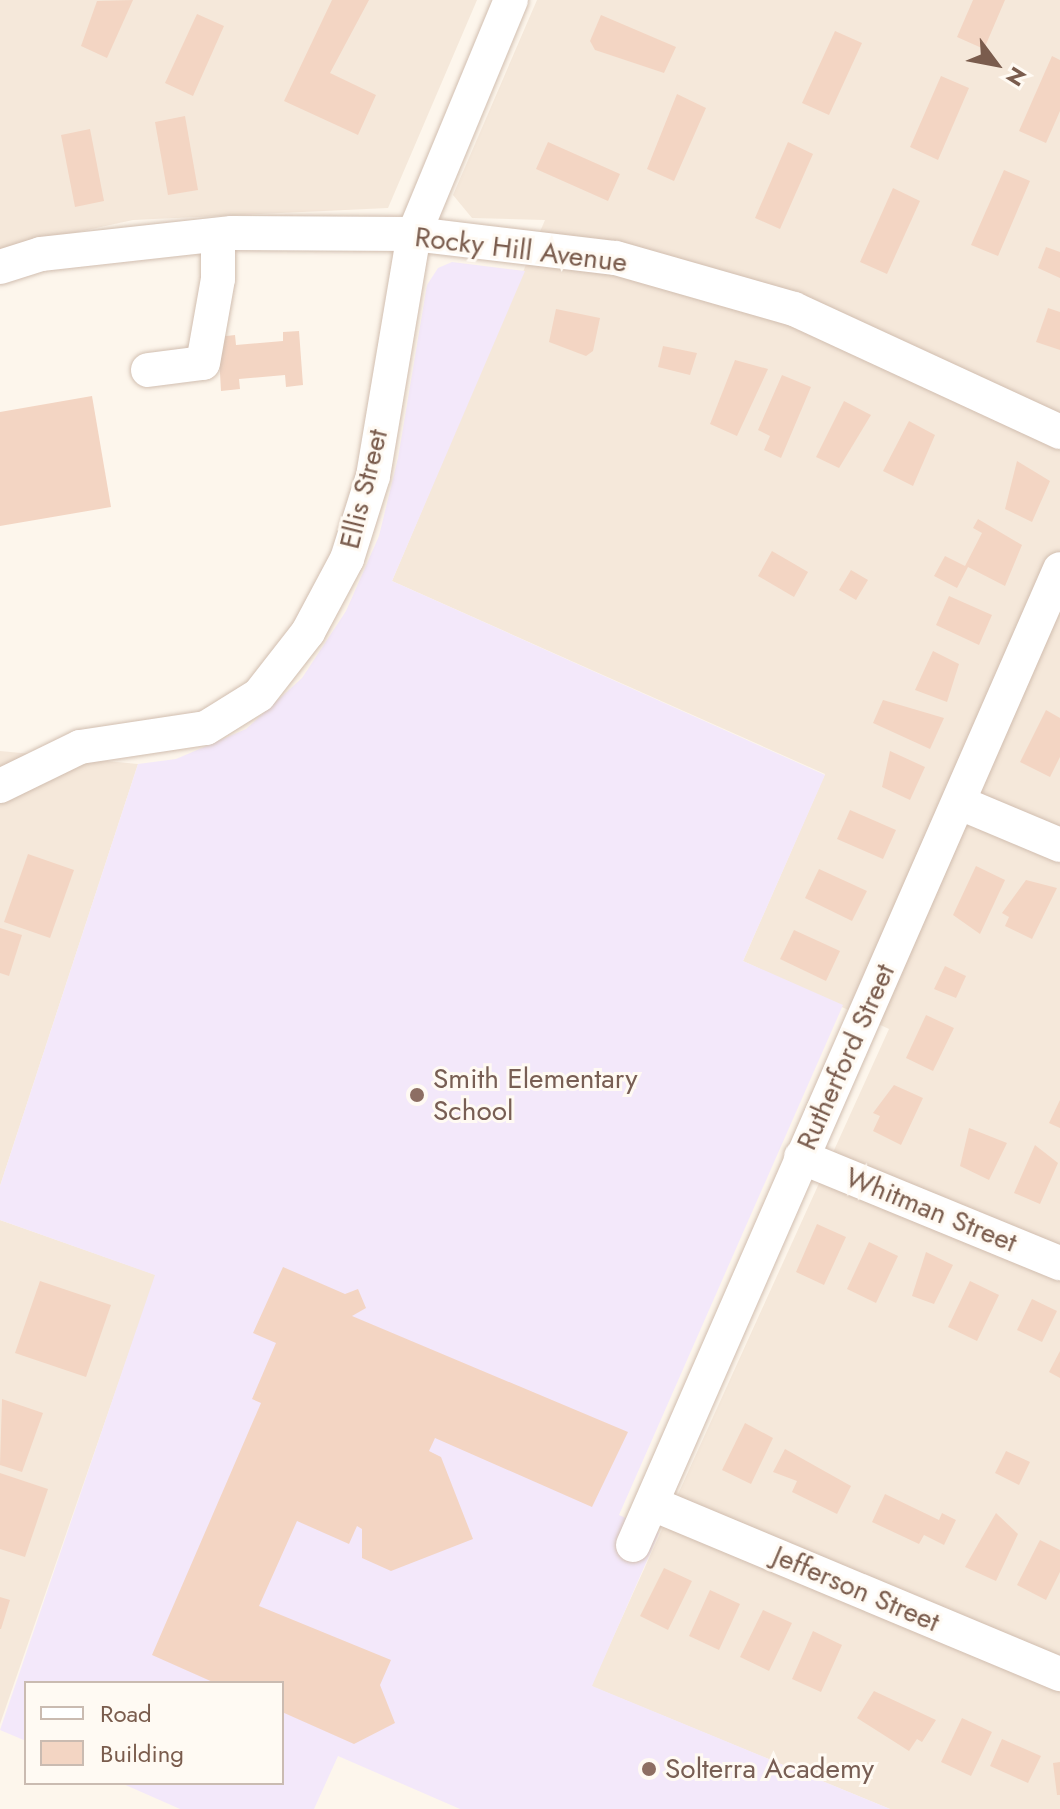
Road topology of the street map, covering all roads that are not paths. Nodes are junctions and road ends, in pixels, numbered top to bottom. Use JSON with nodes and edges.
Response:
{"nodes":[{"id":1,"x":511,"y":0,"type":"edge"},
{"id":2,"x":414,"y":234,"type":"junction"},
{"id":3,"x":218,"y":235,"type":"junction"},
{"id":4,"x":0,"y":267,"type":"edge"},
{"id":5,"x":148,"y":370,"type":"dead end"},
{"id":6,"x":1060,"y":432,"type":"edge"},
{"id":7,"x":1060,"y":569,"type":"edge"},
{"id":8,"x":0,"y":786,"type":"edge"},
{"id":9,"x":960,"y":803,"type":"junction"},
{"id":10,"x":1060,"y":845,"type":"edge"},
{"id":11,"x":801,"y":1157,"type":"junction"},
{"id":12,"x":1060,"y":1263,"type":"edge"},
{"id":13,"x":653,"y":1504,"type":"junction"},
{"id":14,"x":633,"y":1545,"type":"dead end"},
{"id":15,"x":1060,"y":1674,"type":"edge"}],
"edges":[{"from":1,"to":2,"type":"street","name":"Ellis Street"},
{"from":2,"to":3,"type":"street","name":"Rocky Hill Avenue"},
{"from":2,"to":6,"type":"street","name":"Rocky Hill Avenue"},
{"from":2,"to":8,"type":"street","name":"Ellis Street"},
{"from":3,"to":4,"type":"street","name":"Rocky Hill Avenue"},
{"from":3,"to":5,"type":"street"},
{"from":7,"to":9,"type":"street","name":"Rutherford Street"},
{"from":9,"to":10,"type":"street"},
{"from":9,"to":11,"type":"street","name":"Rutherford Street"},
{"from":11,"to":12,"type":"street","name":"Whitman Street"},
{"from":11,"to":13,"type":"street","name":"Rutherford Street"},
{"from":13,"to":14,"type":"street","name":"Rutherford Street"},
{"from":13,"to":15,"type":"street","name":"Jefferson Street"}]}
